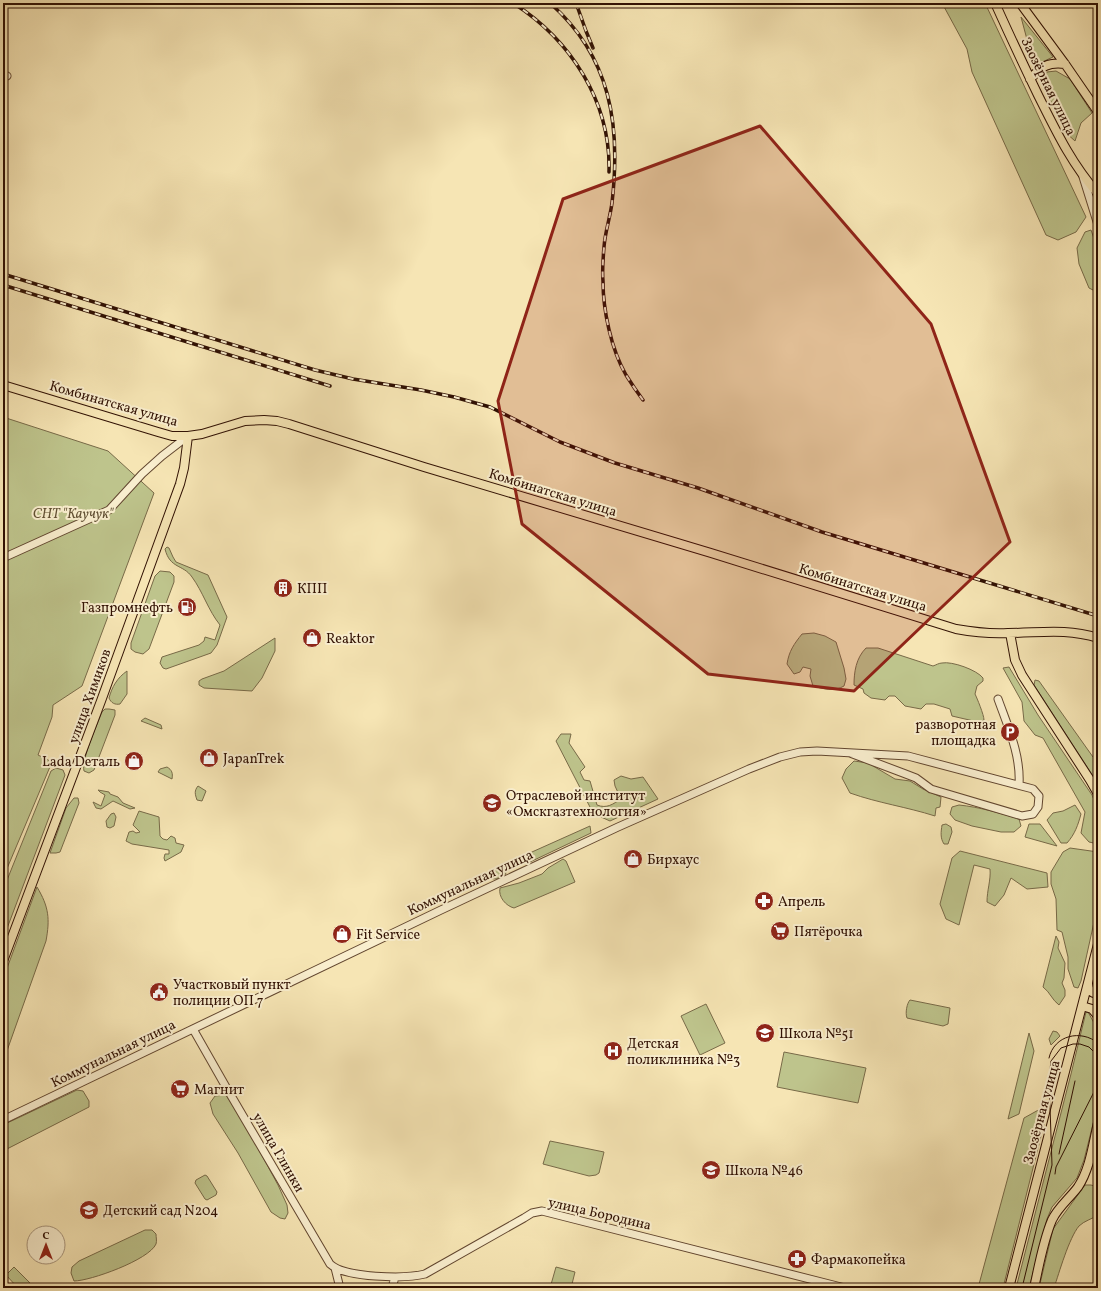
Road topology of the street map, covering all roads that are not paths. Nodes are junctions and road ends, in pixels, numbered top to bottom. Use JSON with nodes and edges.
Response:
{"nodes":[{"id":1,"x":995,"y":3,"type":"edge"},
{"id":2,"x":1020,"y":3,"type":"edge"},
{"id":3,"x":1066,"y":64,"type":"junction"},
{"id":4,"x":1030,"y":79,"type":"junction"},
{"id":5,"x":1098,"y":112,"type":"edge"},
{"id":6,"x":1083,"y":177,"type":"junction"},
{"id":7,"x":1098,"y":194,"type":"edge"},
{"id":8,"x":1098,"y":225,"type":"edge"},
{"id":9,"x":3,"y":385,"type":"edge"},
{"id":10,"x":188,"y":436,"type":"junction"},
{"id":11,"x":3,"y":558,"type":"edge"},
{"id":12,"x":1010,"y":634,"type":"junction"},
{"id":13,"x":1098,"y":638,"type":"edge"},
{"id":14,"x":998,"y":699,"type":"dead end"},
{"id":15,"x":850,"y":753,"type":"junction"},
{"id":16,"x":1090,"y":780,"type":"junction"},
{"id":17,"x":1019,"y":785,"type":"junction"},
{"id":18,"x":1098,"y":786,"type":"edge"},
{"id":19,"x":1098,"y":794,"type":"edge"},
{"id":20,"x":1098,"y":944,"type":"edge"},
{"id":21,"x":3,"y":961,"type":"edge"},
{"id":22,"x":1088,"y":983,"type":"junction"},
{"id":23,"x":1098,"y":994,"type":"edge"},
{"id":24,"x":1082,"y":1006,"type":"junction"},
{"id":25,"x":1098,"y":1016,"type":"edge"},
{"id":26,"x":193,"y":1029,"type":"junction"},
{"id":27,"x":3,"y":1120,"type":"edge"},
{"id":28,"x":1098,"y":1123,"type":"edge"},
{"id":29,"x":335,"y":1268,"type":"junction"},
{"id":30,"x":395,"y":1277,"type":"junction"},
{"id":31,"x":823,"y":1285,"type":"edge"},
{"id":32,"x":340,"y":1288,"type":"edge"},
{"id":33,"x":392,"y":1288,"type":"edge"},
{"id":34,"x":845,"y":1288,"type":"edge"},
{"id":35,"x":1009,"y":1288,"type":"edge"},
{"id":36,"x":1034,"y":1288,"type":"edge"}],
"edges":[{"from":1,"to":4,"type":"main road","name":"Заозёрная улица"},
{"from":2,"to":3,"type":"main road","name":"Заозёрная улица"},
{"from":3,"to":4,"type":"main road"},
{"from":3,"to":5,"type":"main road","name":"Заозёрная улица"},
{"from":4,"to":6,"type":"main road","name":"Заозёрная улица"},
{"from":6,"to":7,"type":"main road","name":"Заозёрная улица"},
{"from":6,"to":8,"type":"street","name":"Заозёрная улица"},
{"from":9,"to":10,"type":"main road","name":"Комбинатская улица"},
{"from":10,"to":11,"type":"street"},
{"from":10,"to":12,"type":"main road","name":"Комбинатская улица"},
{"from":10,"to":21,"type":"main road","name":"улица Химиков"},
{"from":12,"to":13,"type":"main road","name":"Комбинатская улица"},
{"from":12,"to":16,"type":"main road"},
{"from":14,"to":17,"type":"street"},
{"from":15,"to":17,"type":"street","name":"Коммунальная улица"},
{"from":15,"to":17,"type":"street","name":"Коммунальная улица"},
{"from":15,"to":26,"type":"street","name":"Коммунальная улица"},
{"from":16,"to":18,"type":"main road"},
{"from":16,"to":19,"type":"main road"},
{"from":20,"to":22,"type":"main road","name":"Заозёрная улица"},
{"from":22,"to":23,"type":"main road"},
{"from":22,"to":24,"type":"main road","name":"Заозёрная улица"},
{"from":24,"to":25,"type":"main road"},
{"from":24,"to":35,"type":"main road","name":"Заозёрная улица"},
{"from":26,"to":27,"type":"street","name":"Коммунальная улица"},
{"from":26,"to":29,"type":"street","name":"улица Глинки"},
{"from":28,"to":36,"type":"main road"},
{"from":29,"to":30,"type":"street","name":"улица Бородина"},
{"from":29,"to":32,"type":"street","name":"улица Глинки"},
{"from":30,"to":31,"type":"street","name":"улица Бородина"},
{"from":30,"to":33,"type":"street"},
{"from":31,"to":34,"type":"street","name":"улица Бородина"}]}
